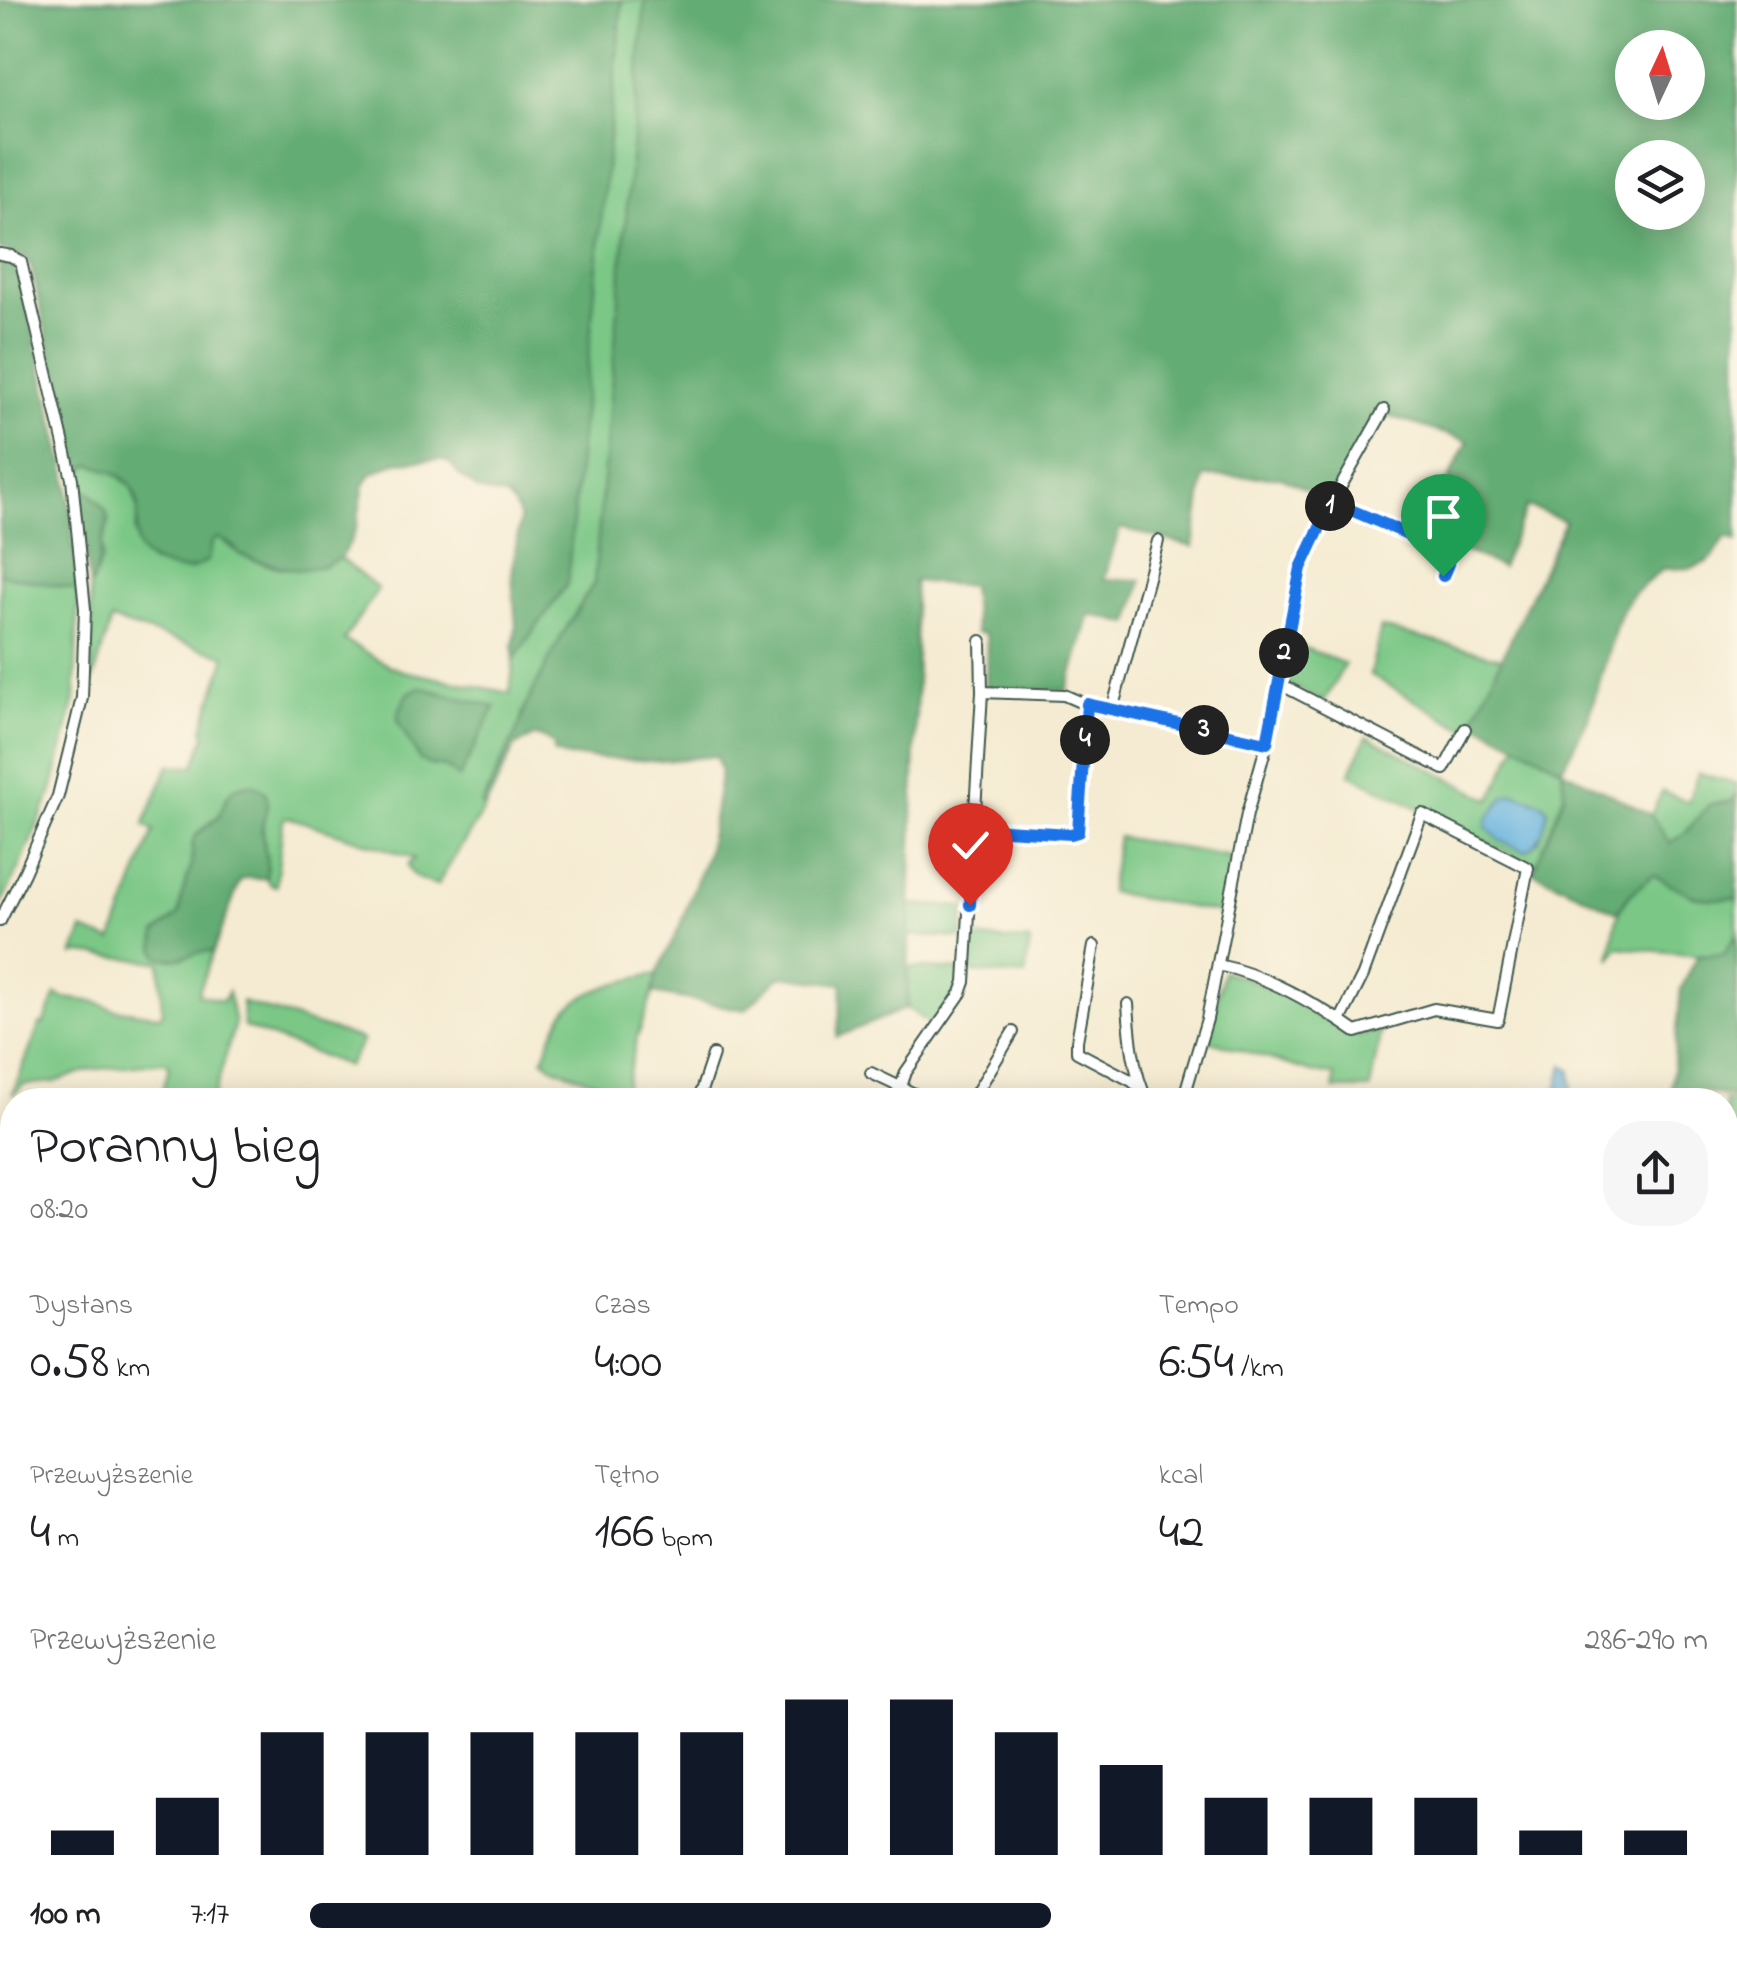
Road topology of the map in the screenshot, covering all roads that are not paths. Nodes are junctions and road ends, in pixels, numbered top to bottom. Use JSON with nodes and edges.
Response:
{"nodes":[{"id":1,"x":0,"y":254,"type":"edge"},
{"id":2,"x":1384,"y":410,"type":"dead end"},
{"id":3,"x":1332,"y":502,"type":"junction"},
{"id":4,"x":1158,"y":542,"type":"dead end"},
{"id":5,"x":1443,"y":576,"type":"dead end"},
{"id":6,"x":981,"y":641,"type":"dead end"},
{"id":7,"x":1278,"y":684,"type":"junction"},
{"id":8,"x":982,"y":692,"type":"junction"},
{"id":9,"x":1087,"y":704,"type":"junction"},
{"id":10,"x":1112,"y":710,"type":"junction"},
{"id":11,"x":1465,"y":729,"type":"dead end"},
{"id":12,"x":1267,"y":743,"type":"junction"},
{"id":13,"x":974,"y":828,"type":"junction"},
{"id":14,"x":0,"y":921,"type":"edge"},
{"id":15,"x":1094,"y":946,"type":"dead end"},
{"id":16,"x":1218,"y":965,"type":"junction"},
{"id":17,"x":1128,"y":1004,"type":"dead end"},
{"id":18,"x":1340,"y":1021,"type":"junction"},
{"id":19,"x":1014,"y":1032,"type":"dead end"},
{"id":20,"x":713,"y":1055,"type":"dead end"},
{"id":21,"x":871,"y":1073,"type":"dead end"},
{"id":22,"x":902,"y":1087,"type":"joint"},
{"id":23,"x":702,"y":1088,"type":"edge"},
{"id":24,"x":979,"y":1088,"type":"edge"},
{"id":25,"x":1138,"y":1088,"type":"edge"},
{"id":26,"x":1142,"y":1088,"type":"edge"},
{"id":27,"x":1187,"y":1088,"type":"edge"}],
"edges":[{"from":1,"to":14,"type":"street"},
{"from":2,"to":3,"type":"street"},
{"from":3,"to":5,"type":"street"},
{"from":3,"to":7,"type":"street"},
{"from":4,"to":10,"type":"street"},
{"from":6,"to":8,"type":"street"},
{"from":7,"to":11,"type":"street"},
{"from":7,"to":12,"type":"street"},
{"from":8,"to":9,"type":"street"},
{"from":8,"to":13,"type":"street"},
{"from":9,"to":10,"type":"street"},
{"from":9,"to":13,"type":"street"},
{"from":10,"to":12,"type":"street"},
{"from":12,"to":16,"type":"street"},
{"from":13,"to":22,"type":"street"},
{"from":15,"to":25,"type":"street"},
{"from":16,"to":18,"type":"street"},
{"from":16,"to":27,"type":"street"},
{"from":17,"to":26,"type":"street"},
{"from":18,"to":18,"type":"street"},
{"from":19,"to":24,"type":"street"},
{"from":20,"to":23,"type":"street"},
{"from":21,"to":22,"type":"street"}]}
